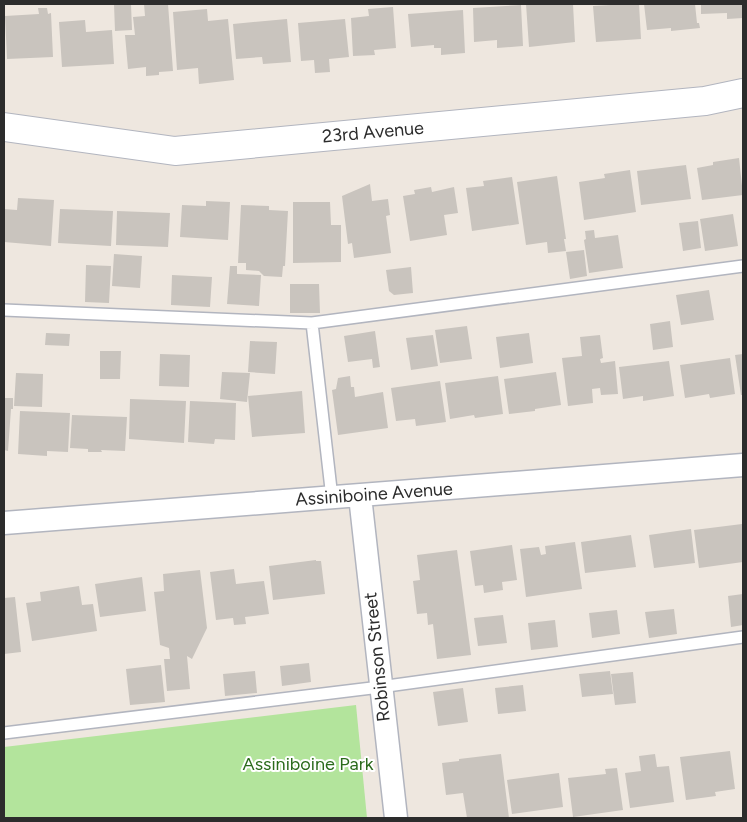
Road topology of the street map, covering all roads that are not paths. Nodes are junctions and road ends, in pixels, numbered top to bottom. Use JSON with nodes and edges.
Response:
{"nodes":[{"id":1,"x":743,"y":94,"type":"edge"},
{"id":2,"x":4,"y":127,"type":"edge"},
{"id":3,"x":743,"y":266,"type":"edge"},
{"id":4,"x":4,"y":310,"type":"edge"},
{"id":5,"x":312,"y":322,"type":"junction"},
{"id":6,"x":743,"y":465,"type":"edge"},
{"id":7,"x":360,"y":496,"type":"junction"},
{"id":8,"x":332,"y":498,"type":"junction"},
{"id":9,"x":4,"y":523,"type":"edge"},
{"id":10,"x":743,"y":637,"type":"edge"},
{"id":11,"x":380,"y":686,"type":"junction"},
{"id":12,"x":4,"y":733,"type":"edge"},
{"id":13,"x":396,"y":818,"type":"edge"}],
"edges":[{"from":1,"to":2,"type":"street","name":"23rd Avenue"},
{"from":3,"to":5,"type":"lane"},
{"from":4,"to":5,"type":"lane"},
{"from":5,"to":8,"type":"lane"},
{"from":6,"to":7,"type":"street","name":"Assiniboine Avenue"},
{"from":7,"to":8,"type":"street","name":"Assiniboine Avenue"},
{"from":7,"to":11,"type":"street","name":"Robinson Street"},
{"from":8,"to":9,"type":"street","name":"Assiniboine Avenue"},
{"from":10,"to":11,"type":"lane"},
{"from":11,"to":12,"type":"lane"},
{"from":11,"to":13,"type":"street","name":"Robinson Street"}]}
